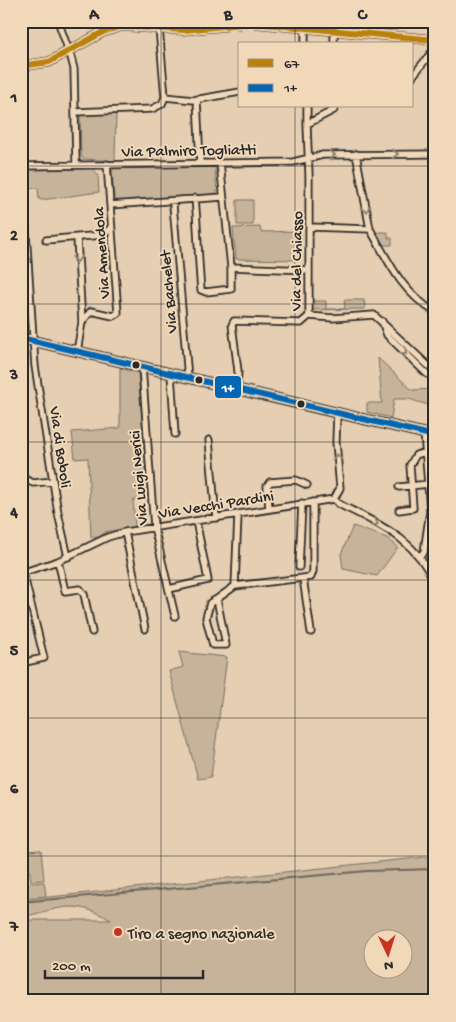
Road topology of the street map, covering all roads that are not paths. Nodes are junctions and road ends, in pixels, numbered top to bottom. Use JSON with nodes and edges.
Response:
{"nodes":[{"id":1,"x":58,"y":21,"type":"edge"},
{"id":2,"x":231,"y":22,"type":"edge"},
{"id":3,"x":245,"y":22,"type":"edge"},
{"id":4,"x":315,"y":25,"type":"edge"},
{"id":5,"x":305,"y":27,"type":"junction"},
{"id":6,"x":160,"y":28,"type":"junction"},
{"id":7,"x":334,"y":31,"type":"junction"},
{"id":8,"x":431,"y":40,"type":"edge"},
{"id":9,"x":306,"y":42,"type":"edge"},
{"id":10,"x":335,"y":42,"type":"edge"},
{"id":11,"x":435,"y":48,"type":"edge"},
{"id":12,"x":69,"y":52,"type":"junction"},
{"id":13,"x":430,"y":54,"type":"junction"},
{"id":14,"x":21,"y":66,"type":"edge"},
{"id":15,"x":414,"y":74,"type":"edge"},
{"id":16,"x":238,"y":92,"type":"edge"},
{"id":17,"x":165,"y":97,"type":"junction"},
{"id":18,"x":197,"y":99,"type":"junction"},
{"id":19,"x":307,"y":108,"type":"edge"},
{"id":20,"x":334,"y":108,"type":"edge"},
{"id":21,"x":75,"y":112,"type":"junction"},
{"id":22,"x":307,"y":124,"type":"junction"},
{"id":23,"x":356,"y":154,"type":"junction"},
{"id":24,"x":435,"y":154,"type":"edge"},
{"id":25,"x":21,"y":158,"type":"edge"},
{"id":26,"x":308,"y":159,"type":"junction"},
{"id":27,"x":220,"y":162,"type":"junction"},
{"id":28,"x":200,"y":163,"type":"junction"},
{"id":29,"x":76,"y":164,"type":"junction"},
{"id":30,"x":107,"y":164,"type":"junction"},
{"id":31,"x":22,"y":166,"type":"edge"},
{"id":32,"x":223,"y":197,"type":"junction"},
{"id":33,"x":196,"y":198,"type":"junction"},
{"id":34,"x":110,"y":205,"type":"junction"},
{"id":35,"x":173,"y":205,"type":"dead end"},
{"id":36,"x":112,"y":225,"type":"junction"},
{"id":37,"x":309,"y":227,"type":"junction"},
{"id":38,"x":370,"y":229,"type":"junction"},
{"id":39,"x":104,"y":235,"type":"junction"},
{"id":40,"x":79,"y":237,"type":"junction"},
{"id":41,"x":46,"y":240,"type":"dead end"},
{"id":42,"x":112,"y":240,"type":"junction"},
{"id":43,"x":231,"y":267,"type":"junction"},
{"id":44,"x":309,"y":270,"type":"junction"},
{"id":45,"x":80,"y":298,"type":"junction"},
{"id":46,"x":93,"y":311,"type":"junction"},
{"id":47,"x":435,"y":312,"type":"edge"},
{"id":48,"x":309,"y":316,"type":"junction"},
{"id":49,"x":82,"y":322,"type":"junction"},
{"id":50,"x":21,"y":338,"type":"edge"},
{"id":51,"x":34,"y":341,"type":"junction"},
{"id":52,"x":77,"y":352,"type":"junction"},
{"id":53,"x":142,"y":367,"type":"junction"},
{"id":54,"x":171,"y":374,"type":"junction"},
{"id":55,"x":435,"y":374,"type":"edge"},
{"id":56,"x":188,"y":378,"type":"junction"},
{"id":57,"x":237,"y":389,"type":"junction"},
{"id":58,"x":337,"y":412,"type":"junction"},
{"id":59,"x":424,"y":433,"type":"junction"},
{"id":60,"x":175,"y":434,"type":"dead end"},
{"id":61,"x":435,"y":436,"type":"edge"},
{"id":62,"x":209,"y":440,"type":"dead end"},
{"id":63,"x":425,"y":452,"type":"junction"},
{"id":64,"x":27,"y":480,"type":"dead end"},
{"id":65,"x":53,"y":481,"type":"junction"},
{"id":66,"x":429,"y":484,"type":"junction"},
{"id":67,"x":307,"y":485,"type":"dead end"},
{"id":68,"x":411,"y":486,"type":"junction"},
{"id":69,"x":399,"y":487,"type":"dead end"},
{"id":70,"x":334,"y":499,"type":"junction"},
{"id":71,"x":313,"y":502,"type":"junction"},
{"id":72,"x":302,"y":503,"type":"junction"},
{"id":73,"x":269,"y":508,"type":"junction"},
{"id":74,"x":399,"y":510,"type":"dead end"},
{"id":75,"x":433,"y":511,"type":"edge"},
{"id":76,"x":238,"y":514,"type":"junction"},
{"id":77,"x":216,"y":518,"type":"junction"},
{"id":78,"x":196,"y":521,"type":"junction"},
{"id":79,"x":154,"y":527,"type":"junction"},
{"id":80,"x":125,"y":532,"type":"junction"},
{"id":81,"x":420,"y":556,"type":"junction"},
{"id":82,"x":68,"y":557,"type":"junction"},
{"id":83,"x":58,"y":561,"type":"junction"},
{"id":84,"x":299,"y":567,"type":"dead end"},
{"id":85,"x":22,"y":573,"type":"edge"},
{"id":86,"x":303,"y":578,"type":"junction"},
{"id":87,"x":435,"y":583,"type":"edge"},
{"id":88,"x":235,"y":586,"type":"junction"},
{"id":89,"x":169,"y":589,"type":"junction"},
{"id":90,"x":217,"y":599,"type":"junction"},
{"id":91,"x":175,"y":616,"type":"dead end"},
{"id":92,"x":145,"y":629,"type":"dead end"},
{"id":93,"x":92,"y":632,"type":"dead end"},
{"id":94,"x":311,"y":632,"type":"dead end"},
{"id":95,"x":21,"y":663,"type":"edge"}],
"edges":[{"from":1,"to":12,"type":"street"},
{"from":2,"to":3,"type":"main road"},
{"from":2,"to":6,"type":"main road"},
{"from":3,"to":5,"type":"main road"},
{"from":4,"to":5,"type":"main road"},
{"from":4,"to":7,"type":"main road"},
{"from":5,"to":9,"type":"street"},
{"from":6,"to":12,"type":"main road"},
{"from":6,"to":17,"type":"street"},
{"from":7,"to":8,"type":"main road"},
{"from":7,"to":10,"type":"street"},
{"from":8,"to":13,"type":"street"},
{"from":11,"to":13,"type":"street"},
{"from":12,"to":14,"type":"main road"},
{"from":12,"to":21,"type":"street"},
{"from":13,"to":15,"type":"street"},
{"from":16,"to":18,"type":"street"},
{"from":17,"to":18,"type":"street"},
{"from":17,"to":21,"type":"street"},
{"from":18,"to":28,"type":"street"},
{"from":19,"to":22,"type":"street","name":"Via del Chiasso"},
{"from":20,"to":22,"type":"street"},
{"from":21,"to":29,"type":"street"},
{"from":22,"to":26,"type":"street","name":"Via del Chiasso"},
{"from":23,"to":24,"type":"street","name":"Via Palmiro Togliatti","one_way":true},
{"from":26,"to":23,"type":"street","name":"Via Palmiro Togliatti","one_way":true},
{"from":23,"to":38,"type":"street","one_way":true},
{"from":25,"to":31,"type":"street","name":"Via di Boboli"},
{"from":26,"to":27,"type":"street","name":"Via Palmiro Togliatti"},
{"from":26,"to":37,"type":"street","name":"Via del Chiasso"},
{"from":27,"to":28,"type":"street","name":"Via Palmiro Togliatti"},
{"from":27,"to":32,"type":"street"},
{"from":28,"to":30,"type":"street","name":"Via Palmiro Togliatti"},
{"from":29,"to":30,"type":"street","name":"Via Palmiro Togliatti"},
{"from":29,"to":31,"type":"street","name":"Via Palmiro Togliatti"},
{"from":30,"to":34,"type":"street","name":"Via Amendola"},
{"from":31,"to":51,"type":"street","name":"Via di Boboli"},
{"from":32,"to":33,"type":"street"},
{"from":32,"to":43,"type":"street"},
{"from":33,"to":34,"type":"street"},
{"from":33,"to":43,"type":"street"},
{"from":34,"to":36,"type":"street","name":"Via Amendola"},
{"from":35,"to":56,"type":"street","name":"Via Bachelet"},
{"from":36,"to":39,"type":"street"},
{"from":36,"to":42,"type":"street","name":"Via Amendola"},
{"from":37,"to":38,"type":"street"},
{"from":37,"to":44,"type":"street","name":"Via del Chiasso"},
{"from":38,"to":47,"type":"street"},
{"from":39,"to":40,"type":"street"},
{"from":39,"to":42,"type":"street"},
{"from":40,"to":41,"type":"street"},
{"from":40,"to":45,"type":"street","one_way":true},
{"from":42,"to":46,"type":"street","name":"Via Amendola"},
{"from":43,"to":44,"type":"street"},
{"from":44,"to":48,"type":"street","name":"Via del Chiasso"},
{"from":45,"to":46,"type":"street","name":"Via Amendola"},
{"from":45,"to":49,"type":"street"},
{"from":46,"to":49,"type":"street","name":"Via Amendola"},
{"from":48,"to":55,"type":"street"},
{"from":48,"to":57,"type":"street","name":"Via del Chiasso"},
{"from":49,"to":52,"type":"street"},
{"from":50,"to":51,"type":"main road"},
{"from":51,"to":52,"type":"main road"},
{"from":51,"to":65,"type":"street","name":"Via di Boboli"},
{"from":52,"to":53,"type":"main road"},
{"from":53,"to":54,"type":"main road"},
{"from":53,"to":79,"type":"street","name":"Via Luigi Nerici"},
{"from":54,"to":56,"type":"main road"},
{"from":54,"to":60,"type":"street"},
{"from":56,"to":57,"type":"main road"},
{"from":57,"to":58,"type":"main road"},
{"from":58,"to":59,"type":"main road"},
{"from":70,"to":58,"type":"street","one_way":true},
{"from":59,"to":61,"type":"main road"},
{"from":59,"to":63,"type":"street"},
{"from":62,"to":77,"type":"street"},
{"from":63,"to":66,"type":"street"},
{"from":63,"to":68,"type":"street"},
{"from":64,"to":65,"type":"street"},
{"from":65,"to":82,"type":"street","name":"Via di Boboli"},
{"from":66,"to":68,"type":"street"},
{"from":66,"to":75,"type":"street"},
{"from":67,"to":73,"type":"street"},
{"from":68,"to":69,"type":"street"},
{"from":68,"to":74,"type":"street"},
{"from":70,"to":71,"type":"street","name":"Via Vecchi Pardini"},
{"from":70,"to":81,"type":"street","one_way":true},
{"from":71,"to":72,"type":"street","name":"Via Vecchi Pardini"},
{"from":71,"to":86,"type":"street"},
{"from":72,"to":73,"type":"street","name":"Via Vecchi Pardini"},
{"from":72,"to":84,"type":"street"},
{"from":73,"to":76,"type":"street","name":"Via Vecchi Pardini"},
{"from":75,"to":81,"type":"street"},
{"from":76,"to":77,"type":"street","name":"Via Vecchi Pardini"},
{"from":76,"to":88,"type":"street"},
{"from":77,"to":78,"type":"street","name":"Via Vecchi Pardini"},
{"from":78,"to":79,"type":"street","name":"Via Vecchi Pardini"},
{"from":78,"to":89,"type":"street"},
{"from":79,"to":80,"type":"street","name":"Via Vecchi Pardini"},
{"from":79,"to":89,"type":"street","name":"Via Luigi Nerici"},
{"from":80,"to":82,"type":"street","name":"Via Vecchi Pardini"},
{"from":80,"to":92,"type":"street"},
{"from":81,"to":87,"type":"street"},
{"from":82,"to":83,"type":"street","name":"Via Vecchi Pardini"},
{"from":83,"to":85,"type":"street","name":"Via Vecchi Pardini"},
{"from":83,"to":93,"type":"street"},
{"from":85,"to":95,"type":"street"},
{"from":86,"to":88,"type":"street"},
{"from":86,"to":94,"type":"street"},
{"from":88,"to":90,"type":"street"},
{"from":89,"to":91,"type":"street","name":"Via Luigi Nerici"},
{"from":90,"to":90,"type":"street"}]}
